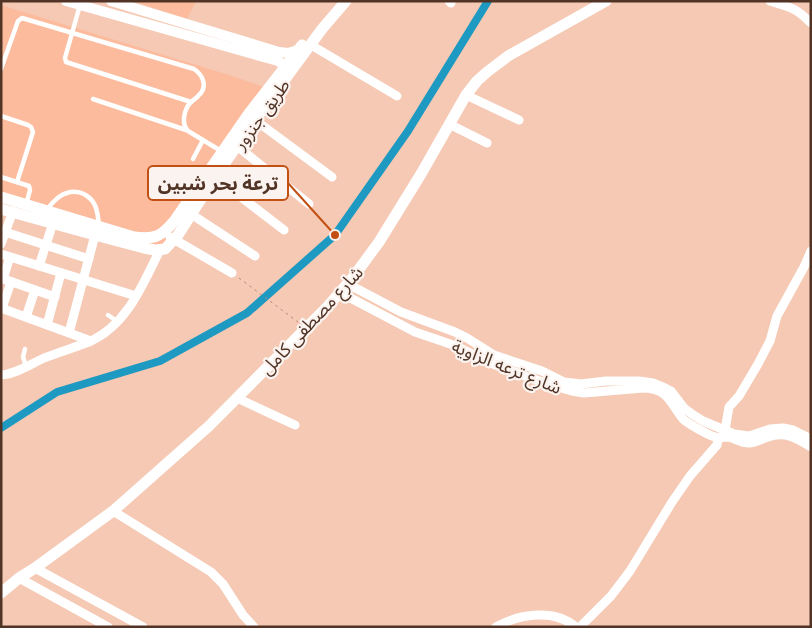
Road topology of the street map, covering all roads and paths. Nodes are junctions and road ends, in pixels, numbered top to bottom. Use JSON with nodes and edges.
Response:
{"nodes":[{"id":1,"x":66,"y":1,"type":"edge"},
{"id":2,"x":111,"y":1,"type":"edge"},
{"id":3,"x":338,"y":1,"type":"edge"},
{"id":4,"x":346,"y":1,"type":"edge"},
{"id":5,"x":606,"y":1,"type":"edge"},
{"id":6,"x":770,"y":1,"type":"edge"},
{"id":7,"x":80,"y":5,"type":"junction"},
{"id":8,"x":93,"y":5,"type":"edge"},
{"id":9,"x":163,"y":17,"type":"junction"},
{"id":10,"x":811,"y":23,"type":"edge"},
{"id":11,"x":160,"y":28,"type":"junction"},
{"id":12,"x":72,"y":33,"type":"junction"},
{"id":13,"x":311,"y":45,"type":"junction"},
{"id":14,"x":298,"y":50,"type":"junction"},
{"id":15,"x":284,"y":68,"type":"junction"},
{"id":16,"x":1,"y":69,"type":"edge"},
{"id":17,"x":466,"y":94,"type":"junction"},
{"id":18,"x":397,"y":96,"type":"dead end"},
{"id":19,"x":93,"y":99,"type":"dead end"},
{"id":20,"x":191,"y":102,"type":"junction"},
{"id":21,"x":1,"y":116,"type":"edge"},
{"id":22,"x":255,"y":120,"type":"junction"},
{"id":23,"x":519,"y":120,"type":"dead end"},
{"id":24,"x":449,"y":124,"type":"junction"},
{"id":25,"x":186,"y":130,"type":"junction"},
{"id":26,"x":203,"y":140,"type":"junction"},
{"id":27,"x":487,"y":143,"type":"dead end"},
{"id":28,"x":237,"y":146,"type":"junction"},
{"id":29,"x":222,"y":152,"type":"junction"},
{"id":30,"x":193,"y":159,"type":"dead end"},
{"id":31,"x":1,"y":177,"type":"edge"},
{"id":32,"x":215,"y":177,"type":"junction"},
{"id":33,"x":332,"y":177,"type":"dead end"},
{"id":34,"x":17,"y":182,"type":"junction"},
{"id":35,"x":1,"y":197,"type":"edge"},
{"id":36,"x":310,"y":204,"type":"dead end"},
{"id":37,"x":26,"y":205,"type":"junction"},
{"id":38,"x":7,"y":210,"type":"edge"},
{"id":39,"x":46,"y":211,"type":"junction"},
{"id":40,"x":191,"y":214,"type":"junction"},
{"id":41,"x":53,"y":223,"type":"junction"},
{"id":42,"x":284,"y":230,"type":"dead end"},
{"id":43,"x":97,"y":231,"type":"junction"},
{"id":44,"x":5,"y":232,"type":"junction"},
{"id":45,"x":161,"y":234,"type":"junction"},
{"id":46,"x":175,"y":240,"type":"junction"},
{"id":47,"x":1,"y":244,"type":"edge"},
{"id":48,"x":46,"y":245,"type":"junction"},
{"id":49,"x":160,"y":250,"type":"junction"},
{"id":50,"x":811,"y":251,"type":"edge"},
{"id":51,"x":6,"y":255,"type":"edge"},
{"id":52,"x":255,"y":256,"type":"dead end"},
{"id":53,"x":88,"y":259,"type":"junction"},
{"id":54,"x":39,"y":266,"type":"junction"},
{"id":55,"x":61,"y":273,"type":"junction"},
{"id":56,"x":232,"y":273,"type":"dead end"},
{"id":57,"x":241,"y":279,"type":"dead end"},
{"id":58,"x":5,"y":280,"type":"edge"},
{"id":59,"x":83,"y":280,"type":"junction"},
{"id":60,"x":344,"y":288,"type":"junction"},
{"id":61,"x":35,"y":290,"type":"junction"},
{"id":62,"x":136,"y":296,"type":"junction"},
{"id":63,"x":54,"y":297,"type":"junction"},
{"id":64,"x":2,"y":308,"type":"edge"},
{"id":65,"x":108,"y":315,"type":"dead end"},
{"id":66,"x":26,"y":317,"type":"junction"},
{"id":67,"x":295,"y":320,"type":"dead end"},
{"id":68,"x":118,"y":322,"type":"junction"},
{"id":69,"x":47,"y":325,"type":"junction"},
{"id":70,"x":70,"y":333,"type":"junction"},
{"id":71,"x":91,"y":341,"type":"junction"},
{"id":72,"x":26,"y":349,"type":"dead end"},
{"id":73,"x":26,"y":366,"type":"junction"},
{"id":74,"x":1,"y":375,"type":"edge"},
{"id":75,"x":237,"y":398,"type":"junction"},
{"id":76,"x":295,"y":425,"type":"dead end"},
{"id":77,"x":725,"y":430,"type":"junction"},
{"id":78,"x":716,"y":438,"type":"junction"},
{"id":79,"x":811,"y":439,"type":"edge"},
{"id":80,"x":811,"y":447,"type":"edge"},
{"id":81,"x":113,"y":510,"type":"junction"},
{"id":82,"x":36,"y":568,"type":"junction"},
{"id":83,"x":20,"y":578,"type":"junction"},
{"id":84,"x":1,"y":593,"type":"edge"},
{"id":85,"x":108,"y":627,"type":"edge"},
{"id":86,"x":143,"y":627,"type":"edge"},
{"id":87,"x":254,"y":627,"type":"edge"},
{"id":88,"x":496,"y":627,"type":"edge"},
{"id":89,"x":576,"y":627,"type":"edge"},
{"id":90,"x":580,"y":627,"type":"edge"}],
"edges":[{"from":1,"to":7,"type":"street"},
{"from":2,"to":9,"type":"street"},
{"from":3,"to":14,"type":"main road","name":"طريق جنزور"},
{"from":4,"to":13,"type":"main road","name":"طريق جنزور"},
{"from":5,"to":17,"type":"main road","name":"شارع مصطفى كامل"},
{"from":6,"to":10,"type":"street"},
{"from":7,"to":8,"type":"street"},
{"from":7,"to":12,"type":"lane"},
{"from":8,"to":11,"type":"street"},
{"from":9,"to":11,"type":"street"},
{"from":9,"to":14,"type":"street"},
{"from":11,"to":15,"type":"street"},
{"from":12,"to":16,"type":"lane"},
{"from":12,"to":20,"type":"lane"},
{"from":12,"to":20,"type":"lane"},
{"from":13,"to":18,"type":"street"},
{"from":13,"to":22,"type":"main road","name":"طريق جنزور"},
{"from":14,"to":15,"type":"main road","name":"طريق جنزور"},
{"from":15,"to":29,"type":"main road","name":"طريق جنزور"},
{"from":17,"to":23,"type":"street"},
{"from":17,"to":24,"type":"main road","name":"شارع مصطفى كامل"},
{"from":19,"to":25,"type":"lane"},
{"from":20,"to":25,"type":"lane"},
{"from":21,"to":34,"type":"lane"},
{"from":22,"to":28,"type":"main road","name":"طريق جنزور"},
{"from":22,"to":33,"type":"street"},
{"from":24,"to":27,"type":"street"},
{"from":24,"to":60,"type":"main road","name":"شارع مصطفى كامل"},
{"from":25,"to":26,"type":"lane"},
{"from":26,"to":29,"type":"lane"},
{"from":26,"to":30,"type":"lane"},
{"from":28,"to":32,"type":"main road","name":"طريق جنزور"},
{"from":28,"to":36,"type":"street"},
{"from":29,"to":45,"type":"main road","name":"طريق جنزور"},
{"from":31,"to":34,"type":"lane"},
{"from":32,"to":40,"type":"main road","name":"طريق جنزور"},
{"from":32,"to":42,"type":"street"},
{"from":34,"to":37,"type":"lane"},
{"from":35,"to":37,"type":"main road"},
{"from":37,"to":39,"type":"main road"},
{"from":38,"to":41,"type":"main road"},
{"from":38,"to":44,"type":"street"},
{"from":39,"to":43,"type":"main road"},
{"from":39,"to":43,"type":"lane"},
{"from":40,"to":46,"type":"main road","name":"طريق جنزور"},
{"from":40,"to":52,"type":"street"},
{"from":41,"to":43,"type":"main road"},
{"from":41,"to":48,"type":"street"},
{"from":43,"to":45,"type":"main road"},
{"from":43,"to":49,"type":"main road"},
{"from":43,"to":53,"type":"street"},
{"from":44,"to":47,"type":"street"},
{"from":44,"to":48,"type":"street"},
{"from":45,"to":46,"type":"street"},
{"from":46,"to":49,"type":"main road","name":"طريق جنزور"},
{"from":46,"to":56,"type":"street"},
{"from":48,"to":53,"type":"street"},
{"from":48,"to":54,"type":"street"},
{"from":49,"to":62,"type":"street"},
{"from":50,"to":77,"type":"street"},
{"from":51,"to":54,"type":"street"},
{"from":51,"to":58,"type":"street"},
{"from":53,"to":59,"type":"street"},
{"from":54,"to":55,"type":"street"},
{"from":55,"to":59,"type":"street"},
{"from":55,"to":63,"type":"street"},
{"from":57,"to":67,"type":"path"},
{"from":58,"to":61,"type":"street"},
{"from":58,"to":64,"type":"street"},
{"from":59,"to":62,"type":"street"},
{"from":59,"to":70,"type":"street"},
{"from":60,"to":75,"type":"main road","name":"شارع مصطفى كامل"},
{"from":60,"to":77,"type":"street","name":"شارع ترعه الزاوية"},
{"from":60,"to":78,"type":"street","name":"شارع ترعه الزاوية"},
{"from":61,"to":63,"type":"street"},
{"from":61,"to":66,"type":"street"},
{"from":62,"to":68,"type":"street"},
{"from":63,"to":69,"type":"street"},
{"from":64,"to":66,"type":"street"},
{"from":65,"to":68,"type":"lane"},
{"from":66,"to":69,"type":"street"},
{"from":68,"to":71,"type":"street"},
{"from":69,"to":70,"type":"street"},
{"from":70,"to":71,"type":"street"},
{"from":71,"to":73,"type":"street"},
{"from":72,"to":73,"type":"lane"},
{"from":73,"to":74,"type":"street"},
{"from":75,"to":76,"type":"street"},
{"from":75,"to":81,"type":"main road","name":"شارع مصطفى كامل"},
{"from":77,"to":79,"type":"street","name":"شارع ترعه الزاوية"},
{"from":78,"to":80,"type":"street","name":"شارع ترعه الزاوية"},
{"from":78,"to":90,"type":"street"},
{"from":81,"to":82,"type":"main road","name":"شارع مصطفى كامل"},
{"from":81,"to":87,"type":"street"},
{"from":82,"to":83,"type":"main road","name":"شارع مصطفى كامل"},
{"from":82,"to":86,"type":"street"},
{"from":83,"to":84,"type":"main road","name":"شارع مصطفى كامل"},
{"from":83,"to":85,"type":"street"},
{"from":88,"to":89,"type":"street"}]}
